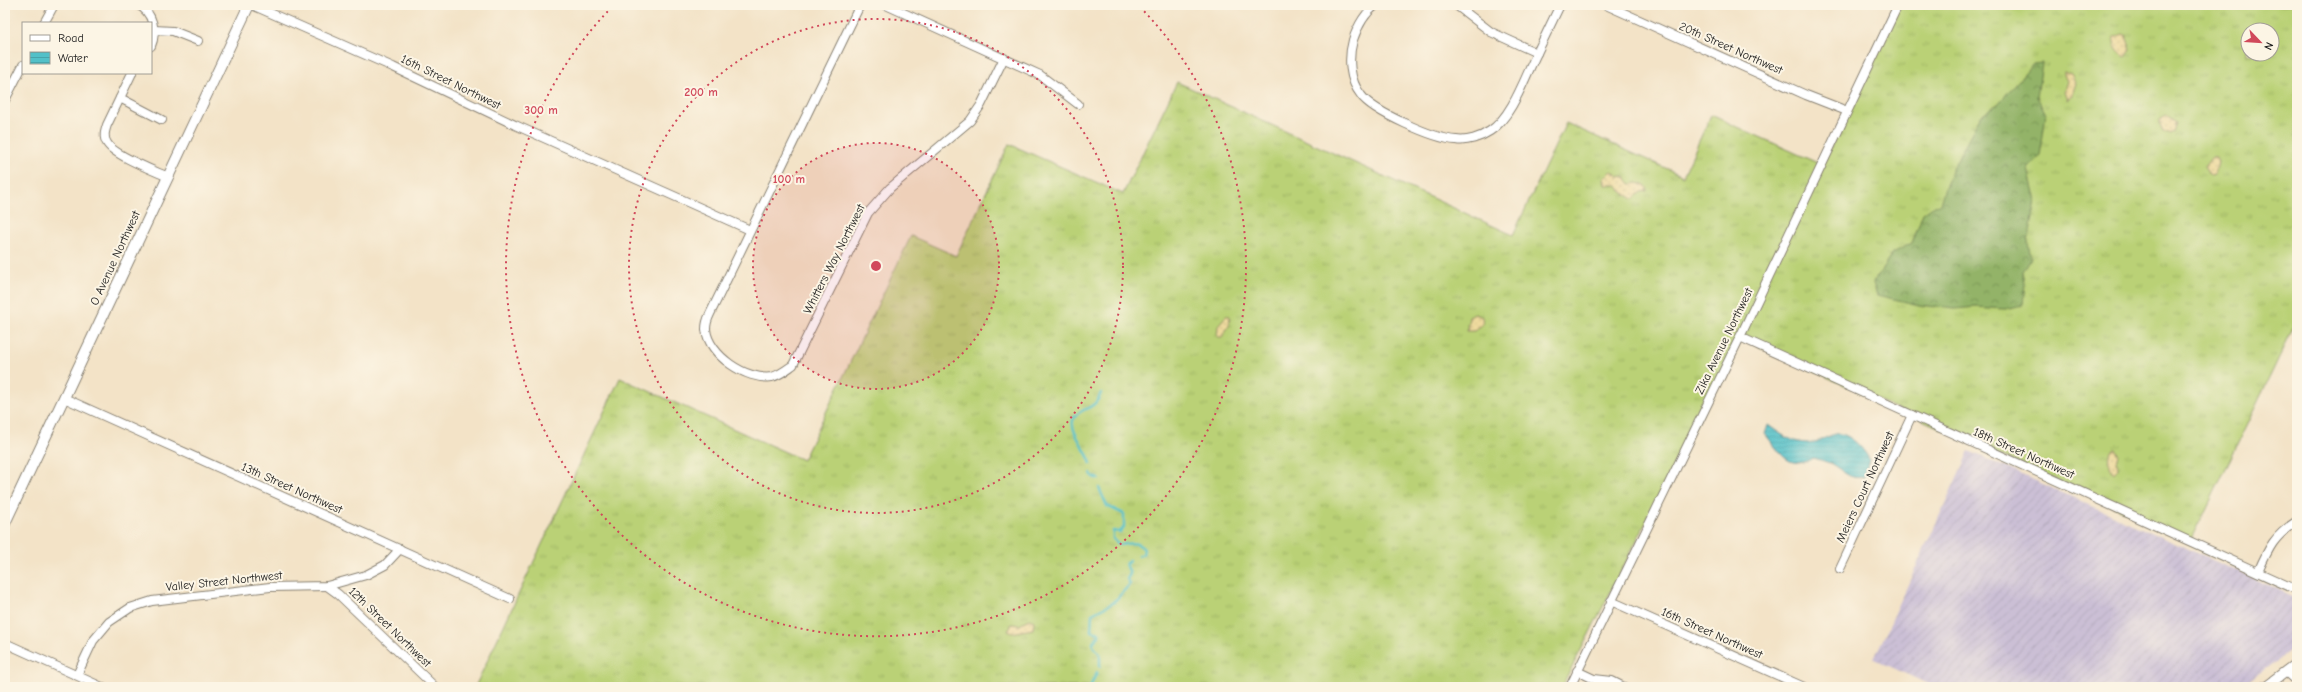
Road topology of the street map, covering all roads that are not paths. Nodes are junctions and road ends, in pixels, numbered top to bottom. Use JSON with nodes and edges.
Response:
{"nodes":[{"id":1,"x":54,"y":5,"type":"edge"},
{"id":2,"x":138,"y":5,"type":"edge"},
{"id":3,"x":251,"y":5,"type":"edge"},
{"id":4,"x":860,"y":5,"type":"edge"},
{"id":5,"x":886,"y":5,"type":"edge"},
{"id":6,"x":1376,"y":5,"type":"edge"},
{"id":7,"x":1456,"y":5,"type":"edge"},
{"id":8,"x":1560,"y":5,"type":"edge"},
{"id":9,"x":1606,"y":5,"type":"edge"},
{"id":10,"x":1898,"y":5,"type":"edge"},
{"id":11,"x":45,"y":22,"type":"edge"},
{"id":12,"x":151,"y":22,"type":"edge"},
{"id":13,"x":152,"y":24,"type":"edge"},
{"id":14,"x":154,"y":30,"type":"junction"},
{"id":15,"x":198,"y":41,"type":"dead end"},
{"id":16,"x":152,"y":44,"type":"edge"},
{"id":17,"x":1536,"y":53,"type":"junction"},
{"id":18,"x":1004,"y":58,"type":"junction"},
{"id":19,"x":22,"y":67,"type":"edge"},
{"id":20,"x":132,"y":74,"type":"edge"},
{"id":21,"x":120,"y":98,"type":"junction"},
{"id":22,"x":5,"y":100,"type":"edge"},
{"id":23,"x":1078,"y":104,"type":"dead end"},
{"id":24,"x":1847,"y":111,"type":"junction"},
{"id":25,"x":162,"y":120,"type":"dead end"},
{"id":26,"x":168,"y":177,"type":"junction"},
{"id":27,"x":750,"y":230,"type":"junction"},
{"id":28,"x":1740,"y":338,"type":"junction"},
{"id":29,"x":64,"y":398,"type":"junction"},
{"id":30,"x":1912,"y":415,"type":"junction"},
{"id":31,"x":2297,"y":521,"type":"edge"},
{"id":32,"x":5,"y":523,"type":"edge"},
{"id":33,"x":400,"y":549,"type":"junction"},
{"id":34,"x":1840,"y":569,"type":"dead end"},
{"id":35,"x":2258,"y":572,"type":"junction"},
{"id":36,"x":327,"y":586,"type":"junction"},
{"id":37,"x":2297,"y":590,"type":"edge"},
{"id":38,"x":510,"y":599,"type":"dead end"},
{"id":39,"x":1611,"y":601,"type":"junction"},
{"id":40,"x":5,"y":644,"type":"edge"},
{"id":41,"x":2297,"y":663,"type":"edge"},
{"id":42,"x":1577,"y":671,"type":"junction"},
{"id":43,"x":2287,"y":673,"type":"junction"},
{"id":44,"x":77,"y":675,"type":"junction"},
{"id":45,"x":1594,"y":679,"type":"junction"},
{"id":46,"x":2297,"y":682,"type":"edge"},
{"id":47,"x":434,"y":686,"type":"edge"},
{"id":48,"x":102,"y":687,"type":"edge"},
{"id":49,"x":1570,"y":687,"type":"edge"},
{"id":50,"x":1600,"y":687,"type":"edge"},
{"id":51,"x":1624,"y":687,"type":"edge"},
{"id":52,"x":1804,"y":687,"type":"edge"},
{"id":53,"x":2265,"y":687,"type":"edge"}],
"edges":[{"from":1,"to":11,"type":"street"},
{"from":2,"to":12,"type":"street"},
{"from":3,"to":26,"type":"street","name":"O Avenue Northwest"},
{"from":3,"to":27,"type":"street","name":"16th Street Northwest"},
{"from":4,"to":27,"type":"street","name":"Whitters Way Northwest"},
{"from":5,"to":18,"type":"street"},
{"from":6,"to":17,"type":"street"},
{"from":7,"to":17,"type":"street"},
{"from":8,"to":17,"type":"street"},
{"from":9,"to":24,"type":"street","name":"20th Street Northwest"},
{"from":10,"to":24,"type":"street","name":"Zika Avenue Northwest"},
{"from":13,"to":14,"type":"street"},
{"from":14,"to":15,"type":"street"},
{"from":14,"to":16,"type":"street"},
{"from":18,"to":23,"type":"street"},
{"from":18,"to":27,"type":"street","name":"Whitters Way Northwest"},
{"from":19,"to":22,"type":"street"},
{"from":20,"to":21,"type":"street"},
{"from":21,"to":25,"type":"street"},
{"from":21,"to":26,"type":"street"},
{"from":24,"to":28,"type":"street","name":"Zika Avenue Northwest"},
{"from":26,"to":29,"type":"street","name":"O Avenue Northwest"},
{"from":28,"to":30,"type":"street","name":"18th Street Northwest"},
{"from":28,"to":39,"type":"street","name":"Zika Avenue Northwest"},
{"from":29,"to":32,"type":"street","name":"O Avenue Northwest"},
{"from":29,"to":33,"type":"street","name":"13th Street Northwest"},
{"from":30,"to":34,"type":"street","name":"Meiers Court Northwest"},
{"from":30,"to":35,"type":"street","name":"18th Street Northwest"},
{"from":31,"to":35,"type":"street"},
{"from":33,"to":36,"type":"street","name":"Valley Street Northwest"},
{"from":33,"to":38,"type":"street","name":"13th Street Northwest"},
{"from":35,"to":37,"type":"street","name":"18th Street Northwest"},
{"from":36,"to":44,"type":"street","name":"Valley Street Northwest"},
{"from":36,"to":47,"type":"street","name":"12th Street Northwest"},
{"from":39,"to":42,"type":"street","name":"Zika Avenue Northwest"},
{"from":39,"to":52,"type":"street","name":"16th Street Northwest"},
{"from":40,"to":44,"type":"street"},
{"from":41,"to":43,"type":"street"},
{"from":42,"to":45,"type":"street"},
{"from":42,"to":49,"type":"street","name":"Zika Avenue Northwest"},
{"from":43,"to":46,"type":"street"},
{"from":43,"to":53,"type":"street"},
{"from":44,"to":48,"type":"street"},
{"from":45,"to":50,"type":"street"},
{"from":45,"to":51,"type":"street"}]}
